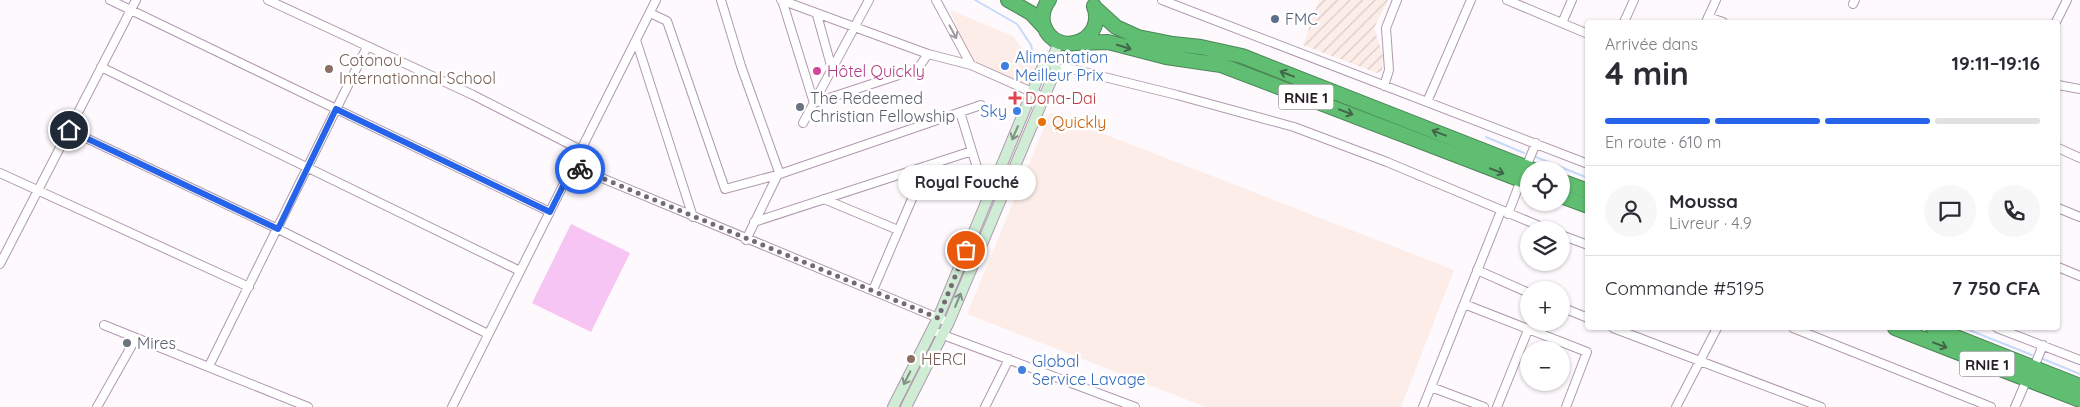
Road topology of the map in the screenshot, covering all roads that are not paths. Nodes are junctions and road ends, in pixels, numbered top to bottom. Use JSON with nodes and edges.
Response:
{"nodes":[{"id":1,"x":110,"y":0,"type":"edge"},
{"id":2,"x":136,"y":0,"type":"edge"},
{"id":3,"x":268,"y":0,"type":"edge"},
{"id":4,"x":656,"y":0,"type":"edge"},
{"id":5,"x":721,"y":0,"type":"edge"},
{"id":6,"x":782,"y":0,"type":"edge"},
{"id":7,"x":869,"y":0,"type":"edge"},
{"id":8,"x":936,"y":0,"type":"edge"},
{"id":9,"x":1008,"y":0,"type":"edge"},
{"id":10,"x":1049,"y":0,"type":"edge"},
{"id":11,"x":1162,"y":0,"type":"edge"},
{"id":12,"x":1397,"y":0,"type":"edge"},
{"id":13,"x":1471,"y":0,"type":"edge"},
{"id":14,"x":1507,"y":0,"type":"edge"},
{"id":15,"x":1572,"y":0,"type":"edge"},
{"id":16,"x":1634,"y":0,"type":"edge"},
{"id":17,"x":1716,"y":0,"type":"edge"},
{"id":18,"x":2067,"y":0,"type":"edge"},
{"id":19,"x":1092,"y":3,"type":"edge"},
{"id":20,"x":131,"y":10,"type":"junction"},
{"id":21,"x":650,"y":13,"type":"junction"},
{"id":22,"x":817,"y":14,"type":"junction"},
{"id":23,"x":1625,"y":20,"type":"edge"},
{"id":24,"x":1707,"y":20,"type":"edge"},
{"id":25,"x":2057,"y":20,"type":"edge"},
{"id":26,"x":1562,"y":24,"type":"junction"},
{"id":27,"x":853,"y":27,"type":"junction"},
{"id":28,"x":1046,"y":29,"type":"junction"},
{"id":29,"x":1585,"y":33,"type":"edge"},
{"id":30,"x":636,"y":40,"type":"junction"},
{"id":31,"x":1059,"y":42,"type":"junction"},
{"id":32,"x":1076,"y":43,"type":"junction"},
{"id":33,"x":367,"y":47,"type":"junction"},
{"id":34,"x":928,"y":54,"type":"junction"},
{"id":35,"x":1054,"y":64,"type":"junction"},
{"id":36,"x":970,"y":65,"type":"junction"},
{"id":37,"x":102,"y":67,"type":"junction"},
{"id":38,"x":832,"y":68,"type":"junction"},
{"id":39,"x":2060,"y":85,"type":"edge"},
{"id":40,"x":1384,"y":86,"type":"junction"},
{"id":41,"x":2080,"y":89,"type":"edge"},
{"id":42,"x":1032,"y":92,"type":"junction"},
{"id":43,"x":1043,"y":97,"type":"junction"},
{"id":44,"x":1427,"y":102,"type":"junction"},
{"id":45,"x":814,"y":103,"type":"junction"},
{"id":46,"x":981,"y":105,"type":"dead end"},
{"id":47,"x":336,"y":109,"type":"junction"},
{"id":48,"x":960,"y":112,"type":"junction"},
{"id":49,"x":803,"y":123,"type":"dead end"},
{"id":50,"x":69,"y":130,"type":"junction"},
{"id":51,"x":1536,"y":143,"type":"junction"},
{"id":52,"x":2060,"y":149,"type":"edge"},
{"id":53,"x":581,"y":150,"type":"junction"},
{"id":54,"x":972,"y":151,"type":"junction"},
{"id":55,"x":2080,"y":158,"type":"edge"},
{"id":56,"x":1531,"y":161,"type":"edge"},
{"id":57,"x":1585,"y":163,"type":"edge"},
{"id":58,"x":573,"y":166,"type":"junction"},
{"id":59,"x":926,"y":166,"type":"junction"},
{"id":60,"x":308,"y":168,"type":"junction"},
{"id":61,"x":1520,"y":172,"type":"edge"},
{"id":62,"x":1520,"y":172,"type":"edge"},
{"id":63,"x":0,"y":173,"type":"edge"},
{"id":64,"x":777,"y":175,"type":"junction"},
{"id":65,"x":1570,"y":185,"type":"edge"},
{"id":66,"x":1520,"y":186,"type":"edge"},
{"id":67,"x":38,"y":191,"type":"junction"},
{"id":68,"x":1585,"y":191,"type":"edge"},
{"id":69,"x":1570,"y":199,"type":"edge"},
{"id":70,"x":824,"y":200,"type":"junction"},
{"id":71,"x":987,"y":200,"type":"junction"},
{"id":72,"x":1585,"y":205,"type":"edge"},
{"id":73,"x":2060,"y":209,"type":"edge"},
{"id":74,"x":550,"y":212,"type":"junction"},
{"id":75,"x":1504,"y":212,"type":"junction"},
{"id":76,"x":692,"y":217,"type":"junction"},
{"id":77,"x":2080,"y":217,"type":"edge"},
{"id":78,"x":1526,"y":221,"type":"edge"},
{"id":79,"x":754,"y":222,"type":"junction"},
{"id":80,"x":278,"y":229,"type":"junction"},
{"id":81,"x":898,"y":230,"type":"junction"},
{"id":82,"x":1570,"y":239,"type":"edge"},
{"id":83,"x":746,"y":240,"type":"junction"},
{"id":84,"x":1585,"y":245,"type":"edge"},
{"id":85,"x":0,"y":264,"type":"edge"},
{"id":86,"x":2060,"y":268,"type":"edge"},
{"id":87,"x":1478,"y":270,"type":"junction"},
{"id":88,"x":520,"y":271,"type":"junction"},
{"id":89,"x":2080,"y":276,"type":"edge"},
{"id":90,"x":249,"y":287,"type":"junction"},
{"id":91,"x":1520,"y":289,"type":"edge"},
{"id":92,"x":873,"y":290,"type":"junction"},
{"id":93,"x":1464,"y":304,"type":"junction"},
{"id":94,"x":1570,"y":311,"type":"edge"},
{"id":95,"x":1585,"y":317,"type":"edge"},
{"id":96,"x":938,"y":318,"type":"junction"},
{"id":97,"x":949,"y":322,"type":"junction"},
{"id":98,"x":104,"y":325,"type":"dead end"},
{"id":99,"x":1520,"y":327,"type":"edge"},
{"id":100,"x":932,"y":330,"type":"junction"},
{"id":101,"x":1619,"y":330,"type":"edge"},
{"id":102,"x":1716,"y":330,"type":"edge"},
{"id":103,"x":1798,"y":330,"type":"edge"},
{"id":104,"x":1901,"y":330,"type":"edge"},
{"id":105,"x":1937,"y":330,"type":"edge"},
{"id":106,"x":2002,"y":330,"type":"edge"},
{"id":107,"x":1528,"y":331,"type":"edge"},
{"id":108,"x":1530,"y":331,"type":"edge"},
{"id":109,"x":488,"y":334,"type":"junction"},
{"id":110,"x":943,"y":334,"type":"junction"},
{"id":111,"x":136,"y":338,"type":"junction"},
{"id":112,"x":2043,"y":345,"type":"junction"},
{"id":113,"x":1009,"y":359,"type":"junction"},
{"id":114,"x":1700,"y":360,"type":"junction"},
{"id":115,"x":2080,"y":360,"type":"edge"},
{"id":116,"x":209,"y":366,"type":"junction"},
{"id":117,"x":2030,"y":373,"type":"junction"},
{"id":118,"x":2080,"y":386,"type":"edge"},
{"id":119,"x":1431,"y":387,"type":"junction"},
{"id":120,"x":2080,"y":400,"type":"edge"},
{"id":121,"x":1817,"y":406,"type":"edge"},
{"id":122,"x":97,"y":407,"type":"edge"},
{"id":123,"x":308,"y":407,"type":"edge"},
{"id":124,"x":452,"y":407,"type":"edge"},
{"id":125,"x":892,"y":407,"type":"edge"},
{"id":126,"x":906,"y":407,"type":"edge"},
{"id":127,"x":985,"y":407,"type":"edge"},
{"id":128,"x":1135,"y":407,"type":"edge"},
{"id":129,"x":1423,"y":407,"type":"edge"},
{"id":130,"x":1484,"y":407,"type":"edge"},
{"id":131,"x":1497,"y":407,"type":"edge"},
{"id":132,"x":1566,"y":407,"type":"edge"},
{"id":133,"x":1676,"y":407,"type":"edge"},
{"id":134,"x":1991,"y":407,"type":"edge"},
{"id":135,"x":2014,"y":407,"type":"edge"}],
"edges":[{"from":1,"to":20,"type":"street"},
{"from":2,"to":20,"type":"street"},
{"from":3,"to":33,"type":"street"},
{"from":4,"to":21,"type":"street"},
{"from":5,"to":64,"type":"street"},
{"from":6,"to":22,"type":"street"},
{"from":6,"to":45,"type":"street"},
{"from":7,"to":27,"type":"street"},
{"from":8,"to":36,"type":"street","one_way":true},
{"from":9,"to":28,"type":"highway"},
{"from":10,"to":28,"type":"highway"},
{"from":11,"to":40,"type":"street"},
{"from":12,"to":40,"type":"street"},
{"from":13,"to":44,"type":"street"},
{"from":14,"to":26,"type":"street"},
{"from":15,"to":26,"type":"street"},
{"from":16,"to":23,"type":"street"},
{"from":17,"to":24,"type":"street"},
{"from":18,"to":25,"type":"street"},
{"from":19,"to":32,"type":"highway","number":"RNIE 1"},
{"from":62,"to":19,"type":"highway","number":"RNIE 1","one_way":true},
{"from":20,"to":37,"type":"street"},
{"from":20,"to":47,"type":"street"},
{"from":21,"to":30,"type":"street"},
{"from":21,"to":64,"type":"street"},
{"from":22,"to":27,"type":"street"},
{"from":22,"to":38,"type":"street"},
{"from":26,"to":29,"type":"street"},
{"from":27,"to":34,"type":"street"},
{"from":27,"to":38,"type":"street"},
{"from":28,"to":31,"type":"highway"},
{"from":30,"to":53,"type":"street"},
{"from":30,"to":76,"type":"street"},
{"from":31,"to":32,"type":"highway","number":"RNIE 1"},
{"from":31,"to":35,"type":"street"},
{"from":32,"to":61,"type":"highway","number":"RNIE 1","one_way":true},
{"from":33,"to":47,"type":"street"},
{"from":33,"to":53,"type":"street"},
{"from":34,"to":36,"type":"street"},
{"from":34,"to":45,"type":"street"},
{"from":35,"to":42,"type":"street"},
{"from":35,"to":43,"type":"street"},
{"from":35,"to":75,"type":"street"},
{"from":36,"to":42,"type":"street"},
{"from":37,"to":50,"type":"street"},
{"from":37,"to":60,"type":"street"},
{"from":38,"to":45,"type":"street"},
{"from":39,"to":41,"type":"street"},
{"from":40,"to":44,"type":"street"},
{"from":42,"to":43,"type":"street"},
{"from":42,"to":71,"type":"street","one_way":true},
{"from":97,"to":43,"type":"street","one_way":true},
{"from":44,"to":51,"type":"street"},
{"from":45,"to":49,"type":"street"},
{"from":46,"to":48,"type":"street"},
{"from":47,"to":60,"type":"street"},
{"from":47,"to":74,"type":"street"},
{"from":48,"to":54,"type":"street"},
{"from":48,"to":64,"type":"street"},
{"from":50,"to":67,"type":"street"},
{"from":50,"to":80,"type":"street"},
{"from":51,"to":56,"type":"street"},
{"from":51,"to":57,"type":"street"},
{"from":52,"to":55,"type":"street"},
{"from":53,"to":58,"type":"street"},
{"from":54,"to":59,"type":"street"},
{"from":54,"to":71,"type":"street"},
{"from":58,"to":74,"type":"street"},
{"from":58,"to":76,"type":"street"},
{"from":59,"to":70,"type":"street"},
{"from":59,"to":81,"type":"street"},
{"from":60,"to":80,"type":"street"},
{"from":60,"to":88,"type":"street"},
{"from":63,"to":67,"type":"street"},
{"from":64,"to":79,"type":"street"},
{"from":65,"to":68,"type":"highway"},
{"from":66,"to":75,"type":"street"},
{"from":67,"to":85,"type":"street"},
{"from":67,"to":90,"type":"street"},
{"from":69,"to":72,"type":"highway"},
{"from":70,"to":79,"type":"street"},
{"from":70,"to":81,"type":"street"},
{"from":71,"to":96,"type":"street"},
{"from":73,"to":77,"type":"street"},
{"from":74,"to":88,"type":"street"},
{"from":75,"to":78,"type":"street"},
{"from":75,"to":87,"type":"street"},
{"from":76,"to":83,"type":"street"},
{"from":79,"to":83,"type":"street"},
{"from":80,"to":90,"type":"street"},
{"from":80,"to":109,"type":"street"},
{"from":81,"to":92,"type":"street"},
{"from":82,"to":84,"type":"street"},
{"from":83,"to":92,"type":"street"},
{"from":86,"to":89,"type":"street"},
{"from":87,"to":91,"type":"street"},
{"from":87,"to":93,"type":"street"},
{"from":88,"to":109,"type":"street"},
{"from":90,"to":116,"type":"street"},
{"from":92,"to":96,"type":"street"},
{"from":93,"to":99,"type":"street"},
{"from":93,"to":119,"type":"street"},
{"from":94,"to":95,"type":"street"},
{"from":96,"to":97,"type":"street"},
{"from":96,"to":100,"type":"street"},
{"from":97,"to":110,"type":"street"},
{"from":98,"to":111,"type":"street"},
{"from":100,"to":110,"type":"street"},
{"from":100,"to":125,"type":"street","one_way":true},
{"from":101,"to":114,"type":"street"},
{"from":102,"to":114,"type":"street"},
{"from":103,"to":134,"type":"street"},
{"from":104,"to":117,"type":"highway","number":"RNIE 1","one_way":true},
{"from":105,"to":117,"type":"highway","number":"RNIE 1"},
{"from":106,"to":112,"type":"street"},
{"from":107,"to":131,"type":"street"},
{"from":108,"to":132,"type":"street"},
{"from":109,"to":124,"type":"street"},
{"from":110,"to":113,"type":"street"},
{"from":110,"to":126,"type":"street"},
{"from":111,"to":116,"type":"street"},
{"from":111,"to":122,"type":"street"},
{"from":112,"to":115,"type":"street"},
{"from":112,"to":117,"type":"street"},
{"from":113,"to":127,"type":"street"},
{"from":113,"to":128,"type":"street"},
{"from":114,"to":121,"type":"street"},
{"from":114,"to":133,"type":"street"},
{"from":116,"to":123,"type":"street"},
{"from":117,"to":118,"type":"highway","number":"RNIE 1"},
{"from":117,"to":120,"type":"highway","number":"RNIE 1"},
{"from":117,"to":135,"type":"street"},
{"from":119,"to":129,"type":"street"},
{"from":119,"to":130,"type":"street"}]}
